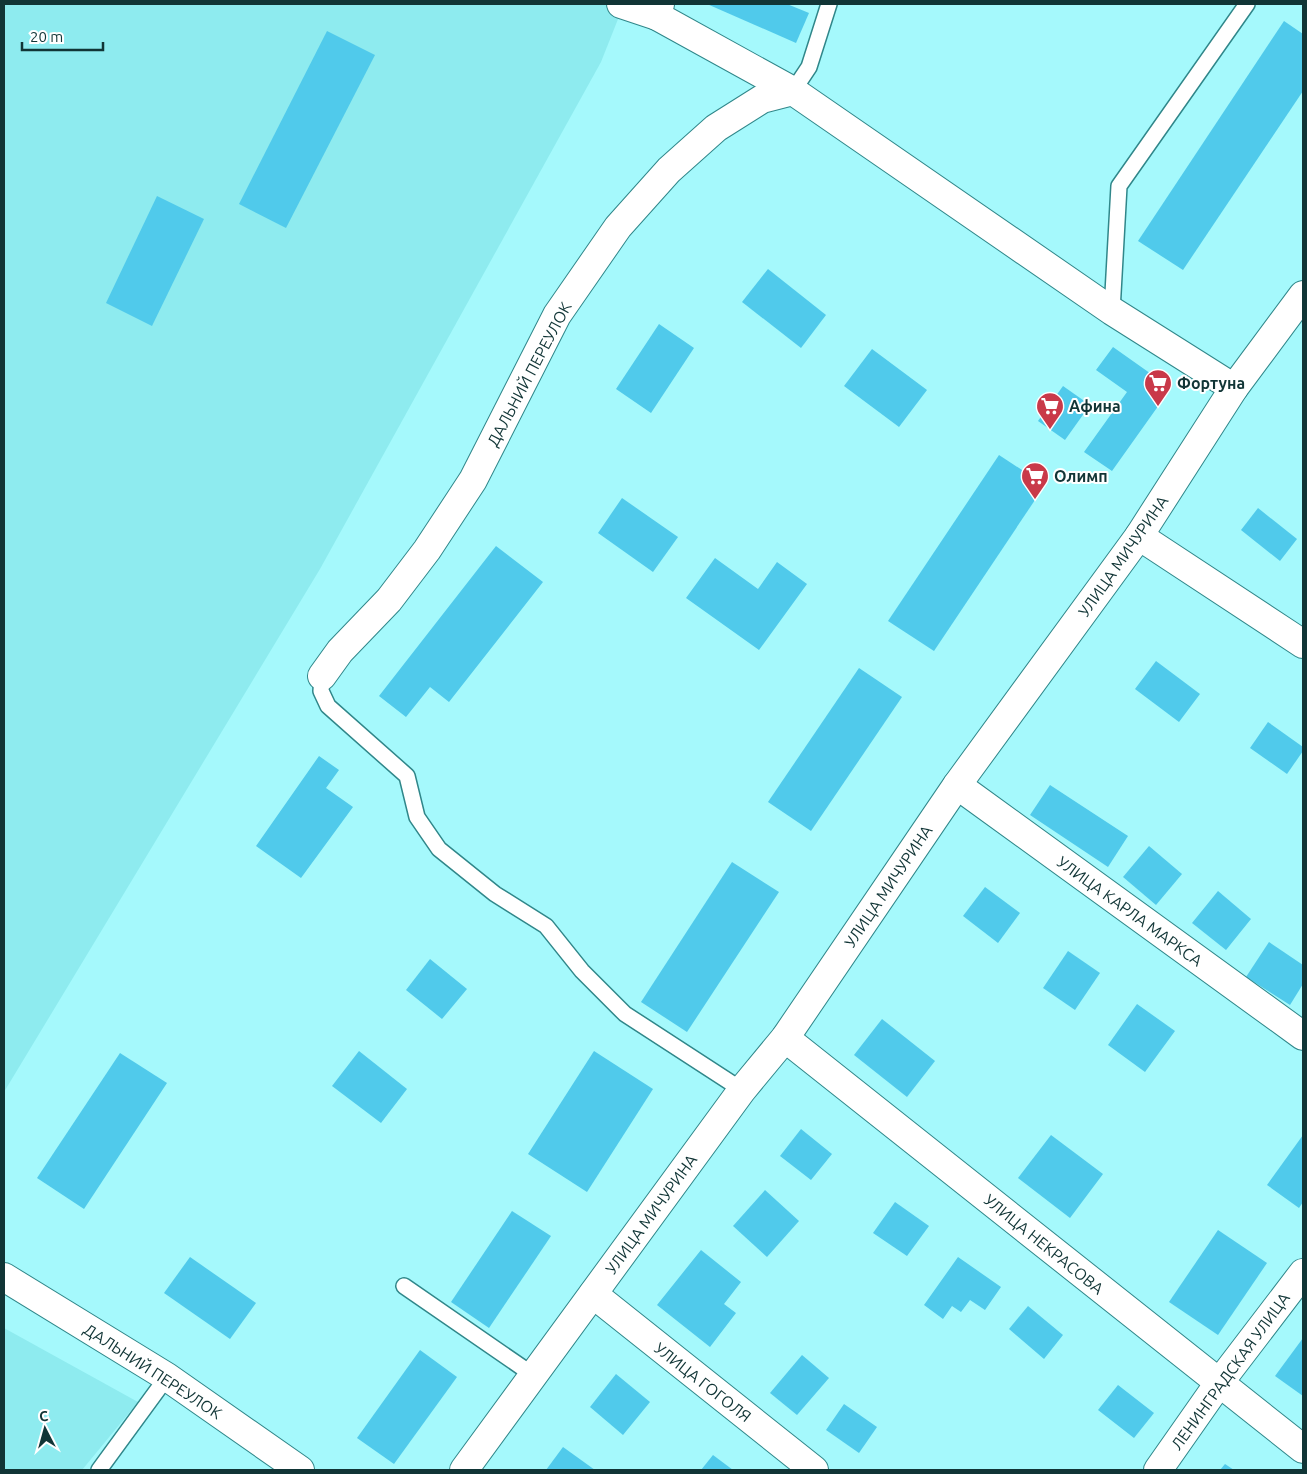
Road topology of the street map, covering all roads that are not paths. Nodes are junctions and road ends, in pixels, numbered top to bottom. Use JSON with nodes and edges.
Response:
{"nodes":[{"id":1,"x":621,"y":4,"type":"edge"},
{"id":2,"x":829,"y":4,"type":"edge"},
{"id":3,"x":1247,"y":4,"type":"edge"},
{"id":4,"x":659,"y":10,"type":"edge"},
{"id":5,"x":793,"y":91,"type":"junction"},
{"id":6,"x":1303,"y":295,"type":"edge"},
{"id":7,"x":1112,"y":311,"type":"junction"},
{"id":8,"x":1234,"y":388,"type":"junction"},
{"id":9,"x":1139,"y":536,"type":"junction"},
{"id":10,"x":1303,"y":644,"type":"edge"},
{"id":11,"x":322,"y":676,"type":"joint"},
{"id":12,"x":957,"y":785,"type":"junction"},
{"id":13,"x":1303,"y":1036,"type":"edge"},
{"id":14,"x":785,"y":1038,"type":"junction"},
{"id":15,"x":742,"y":1090,"type":"junction"},
{"id":16,"x":1303,"y":1273,"type":"edge"},
{"id":17,"x":4,"y":1277,"type":"edge"},
{"id":18,"x":404,"y":1286,"type":"dead end"},
{"id":19,"x":593,"y":1294,"type":"junction"},
{"id":20,"x":533,"y":1375,"type":"junction"},
{"id":21,"x":167,"y":1377,"type":"junction"},
{"id":22,"x":1219,"y":1383,"type":"junction"},
{"id":23,"x":1303,"y":1449,"type":"edge"},
{"id":24,"x":99,"y":1470,"type":"edge"},
{"id":25,"x":300,"y":1470,"type":"edge"},
{"id":26,"x":464,"y":1470,"type":"edge"},
{"id":27,"x":814,"y":1470,"type":"edge"},
{"id":28,"x":1158,"y":1470,"type":"edge"}],
"edges":[{"from":1,"to":4,"type":"street"},
{"from":2,"to":5,"type":"lane"},
{"from":3,"to":7,"type":"lane"},
{"from":4,"to":5,"type":"street"},
{"from":5,"to":7,"type":"street"},
{"from":5,"to":11,"type":"street","name":"ДАЛЬНИЙ ПЕРЕУЛОК"},
{"from":6,"to":8,"type":"street","name":"УЛИЦА МИЧУРИНА"},
{"from":7,"to":8,"type":"street"},
{"from":8,"to":9,"type":"street","name":"УЛИЦА МИЧУРИНА"},
{"from":9,"to":10,"type":"street"},
{"from":9,"to":12,"type":"street","name":"УЛИЦА МИЧУРИНА"},
{"from":11,"to":15,"type":"lane"},
{"from":12,"to":13,"type":"street","name":"УЛИЦА КАРЛА МАРКСА"},
{"from":12,"to":14,"type":"street","name":"УЛИЦА МИЧУРИНА"},
{"from":14,"to":15,"type":"street","name":"УЛИЦА МИЧУРИНА"},
{"from":14,"to":22,"type":"street","name":"УЛИЦА НЕКРАСОВА"},
{"from":15,"to":19,"type":"street","name":"УЛИЦА МИЧУРИНА"},
{"from":16,"to":22,"type":"street","name":"ЛЕНИНГРАДСКАЯ УЛИЦА"},
{"from":17,"to":21,"type":"street","name":"ДАЛЬНИЙ ПЕРЕУЛОК"},
{"from":18,"to":20,"type":"lane"},
{"from":19,"to":20,"type":"street","name":"УЛИЦА МИЧУРИНА"},
{"from":19,"to":27,"type":"street","name":"УЛИЦА ГОГОЛЯ"},
{"from":20,"to":26,"type":"street","name":"УЛИЦА МИЧУРИНА"},
{"from":21,"to":24,"type":"lane"},
{"from":21,"to":25,"type":"street","name":"ДАЛЬНИЙ ПЕРЕУЛОК"},
{"from":22,"to":23,"type":"street","name":"УЛИЦА НЕКРАСОВА"},
{"from":22,"to":28,"type":"street","name":"ЛЕНИНГРАДСКАЯ УЛИЦА"}]}
